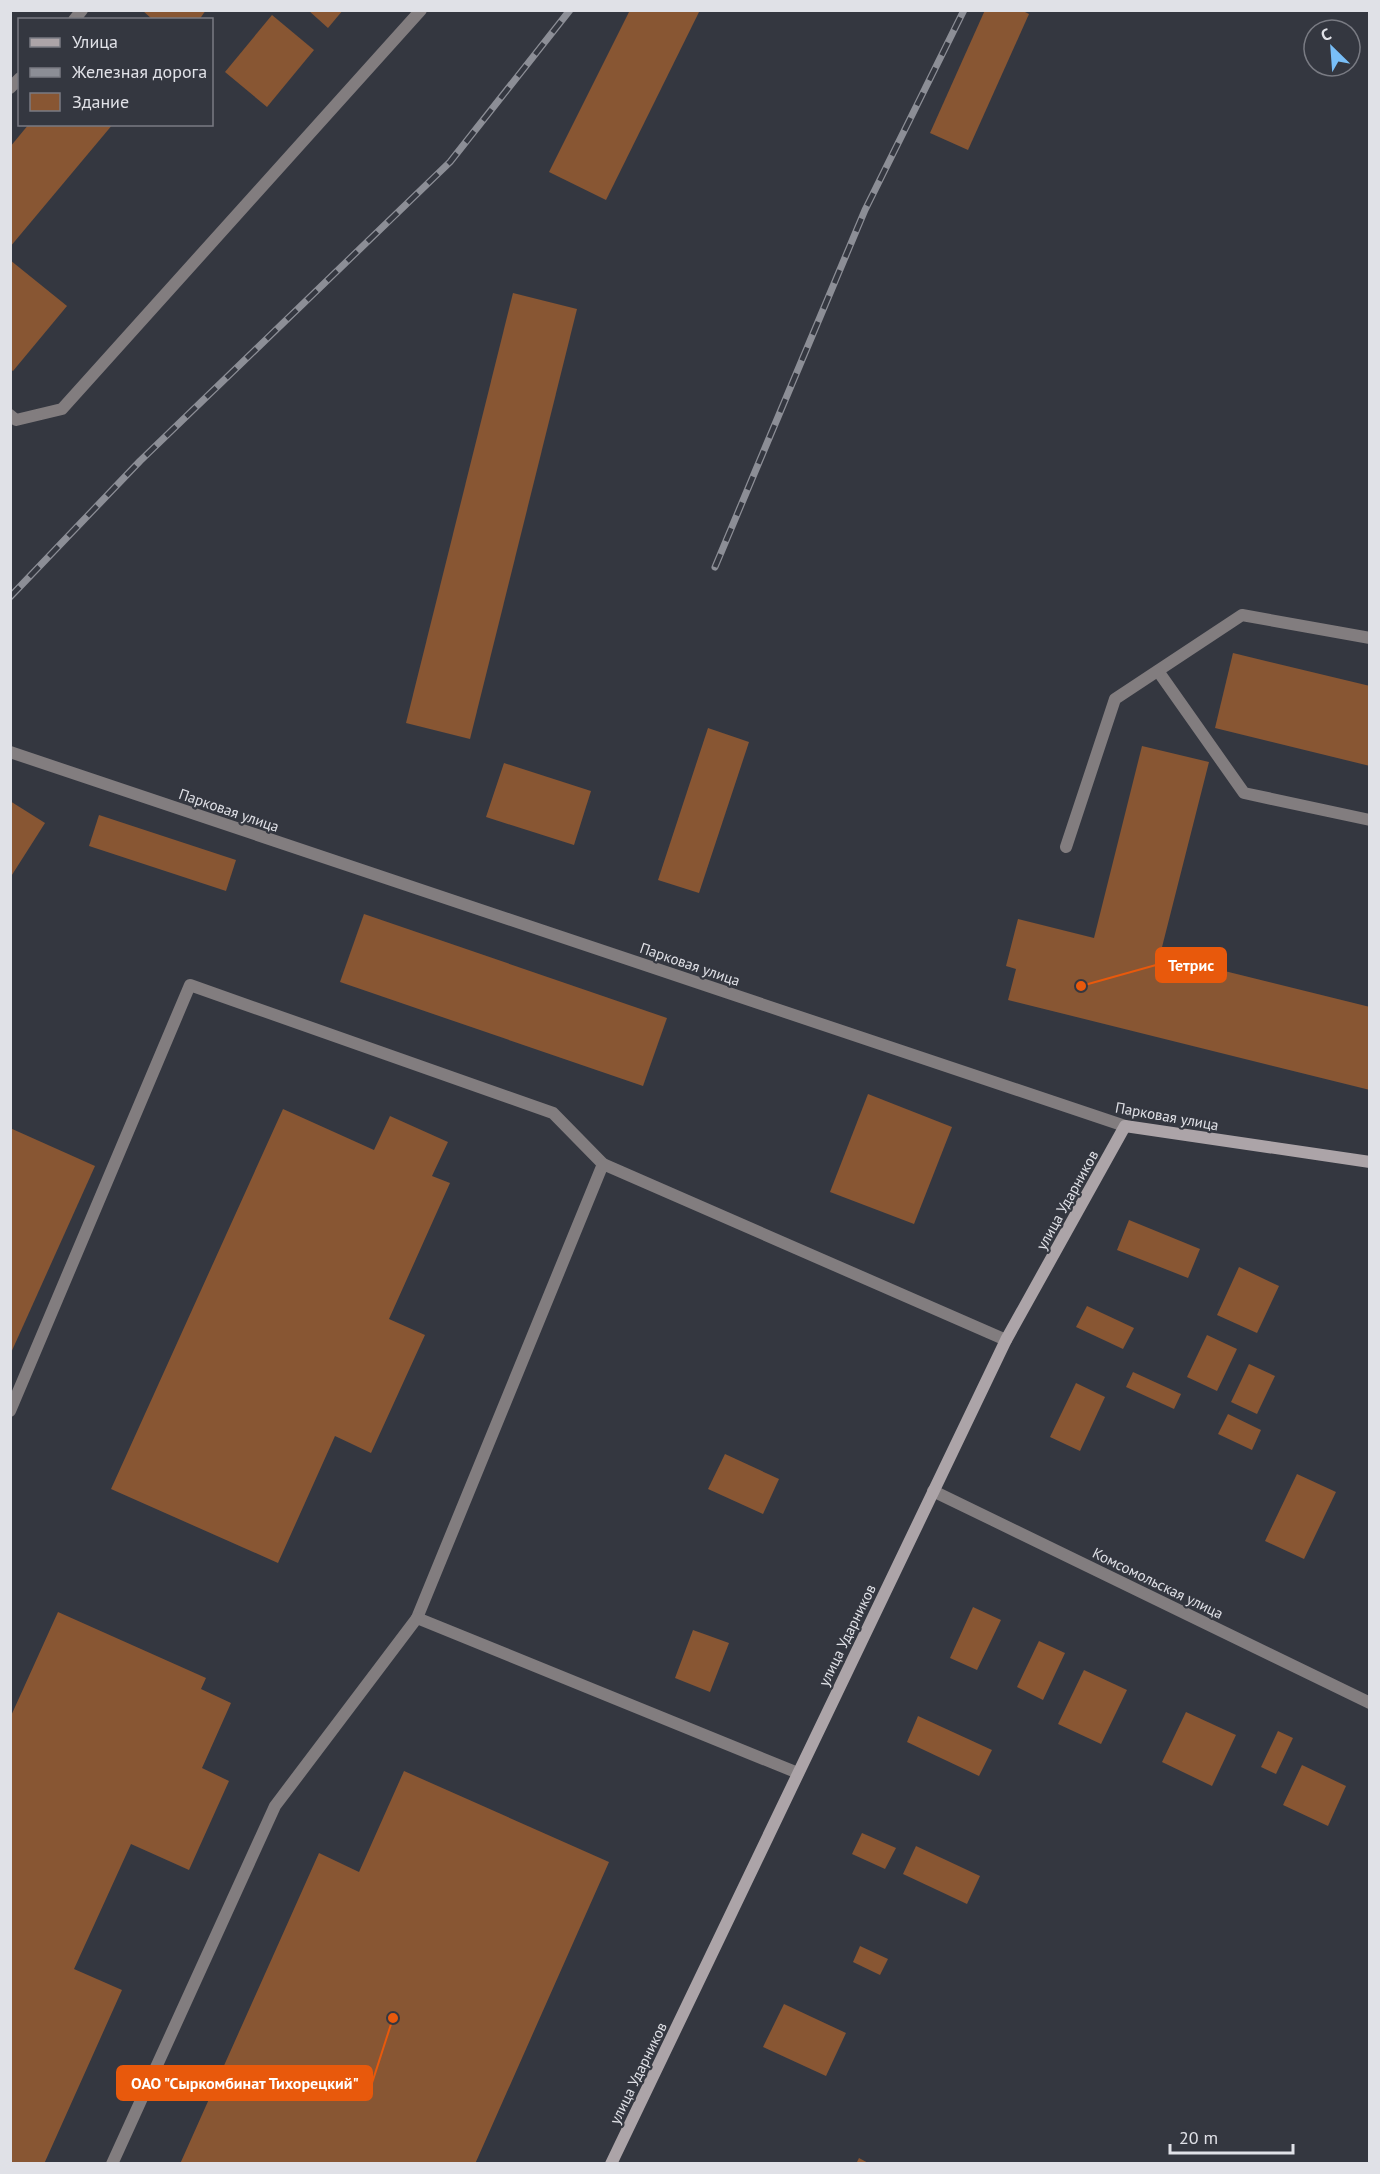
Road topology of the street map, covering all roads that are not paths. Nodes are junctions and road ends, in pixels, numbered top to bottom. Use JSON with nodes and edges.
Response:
{"nodes":[{"id":1,"x":421,"y":10,"type":"edge"},
{"id":2,"x":10,"y":415,"type":"edge"},
{"id":3,"x":1370,"y":638,"type":"edge"},
{"id":4,"x":1158,"y":670,"type":"junction"},
{"id":5,"x":10,"y":752,"type":"edge"},
{"id":6,"x":1370,"y":820,"type":"edge"},
{"id":7,"x":1065,"y":847,"type":"dead end"},
{"id":8,"x":1125,"y":1126,"type":"junction"},
{"id":9,"x":1370,"y":1162,"type":"edge"},
{"id":10,"x":603,"y":1164,"type":"junction"},
{"id":11,"x":1006,"y":1340,"type":"junction"},
{"id":12,"x":10,"y":1411,"type":"edge"},
{"id":13,"x":933,"y":1491,"type":"junction"},
{"id":14,"x":417,"y":1617,"type":"junction"},
{"id":15,"x":1370,"y":1703,"type":"edge"},
{"id":16,"x":798,"y":1773,"type":"junction"},
{"id":17,"x":112,"y":2163,"type":"edge"},
{"id":18,"x":611,"y":2163,"type":"edge"}],
"edges":[{"from":1,"to":2,"type":"street"},
{"from":3,"to":4,"type":"street"},
{"from":4,"to":6,"type":"street"},
{"from":4,"to":7,"type":"street"},
{"from":5,"to":8,"type":"street","name":"Парковая улица"},
{"from":8,"to":9,"type":"main road","name":"Парковая улица"},
{"from":8,"to":11,"type":"main road","name":"улица Ударников"},
{"from":10,"to":11,"type":"street"},
{"from":10,"to":12,"type":"street"},
{"from":10,"to":14,"type":"street"},
{"from":11,"to":13,"type":"main road","name":"улица Ударников"},
{"from":13,"to":15,"type":"street","name":"Комсомольская улица"},
{"from":13,"to":16,"type":"main road","name":"улица Ударников"},
{"from":14,"to":16,"type":"street"},
{"from":14,"to":17,"type":"street"},
{"from":16,"to":18,"type":"main road","name":"улица Ударников"}]}
